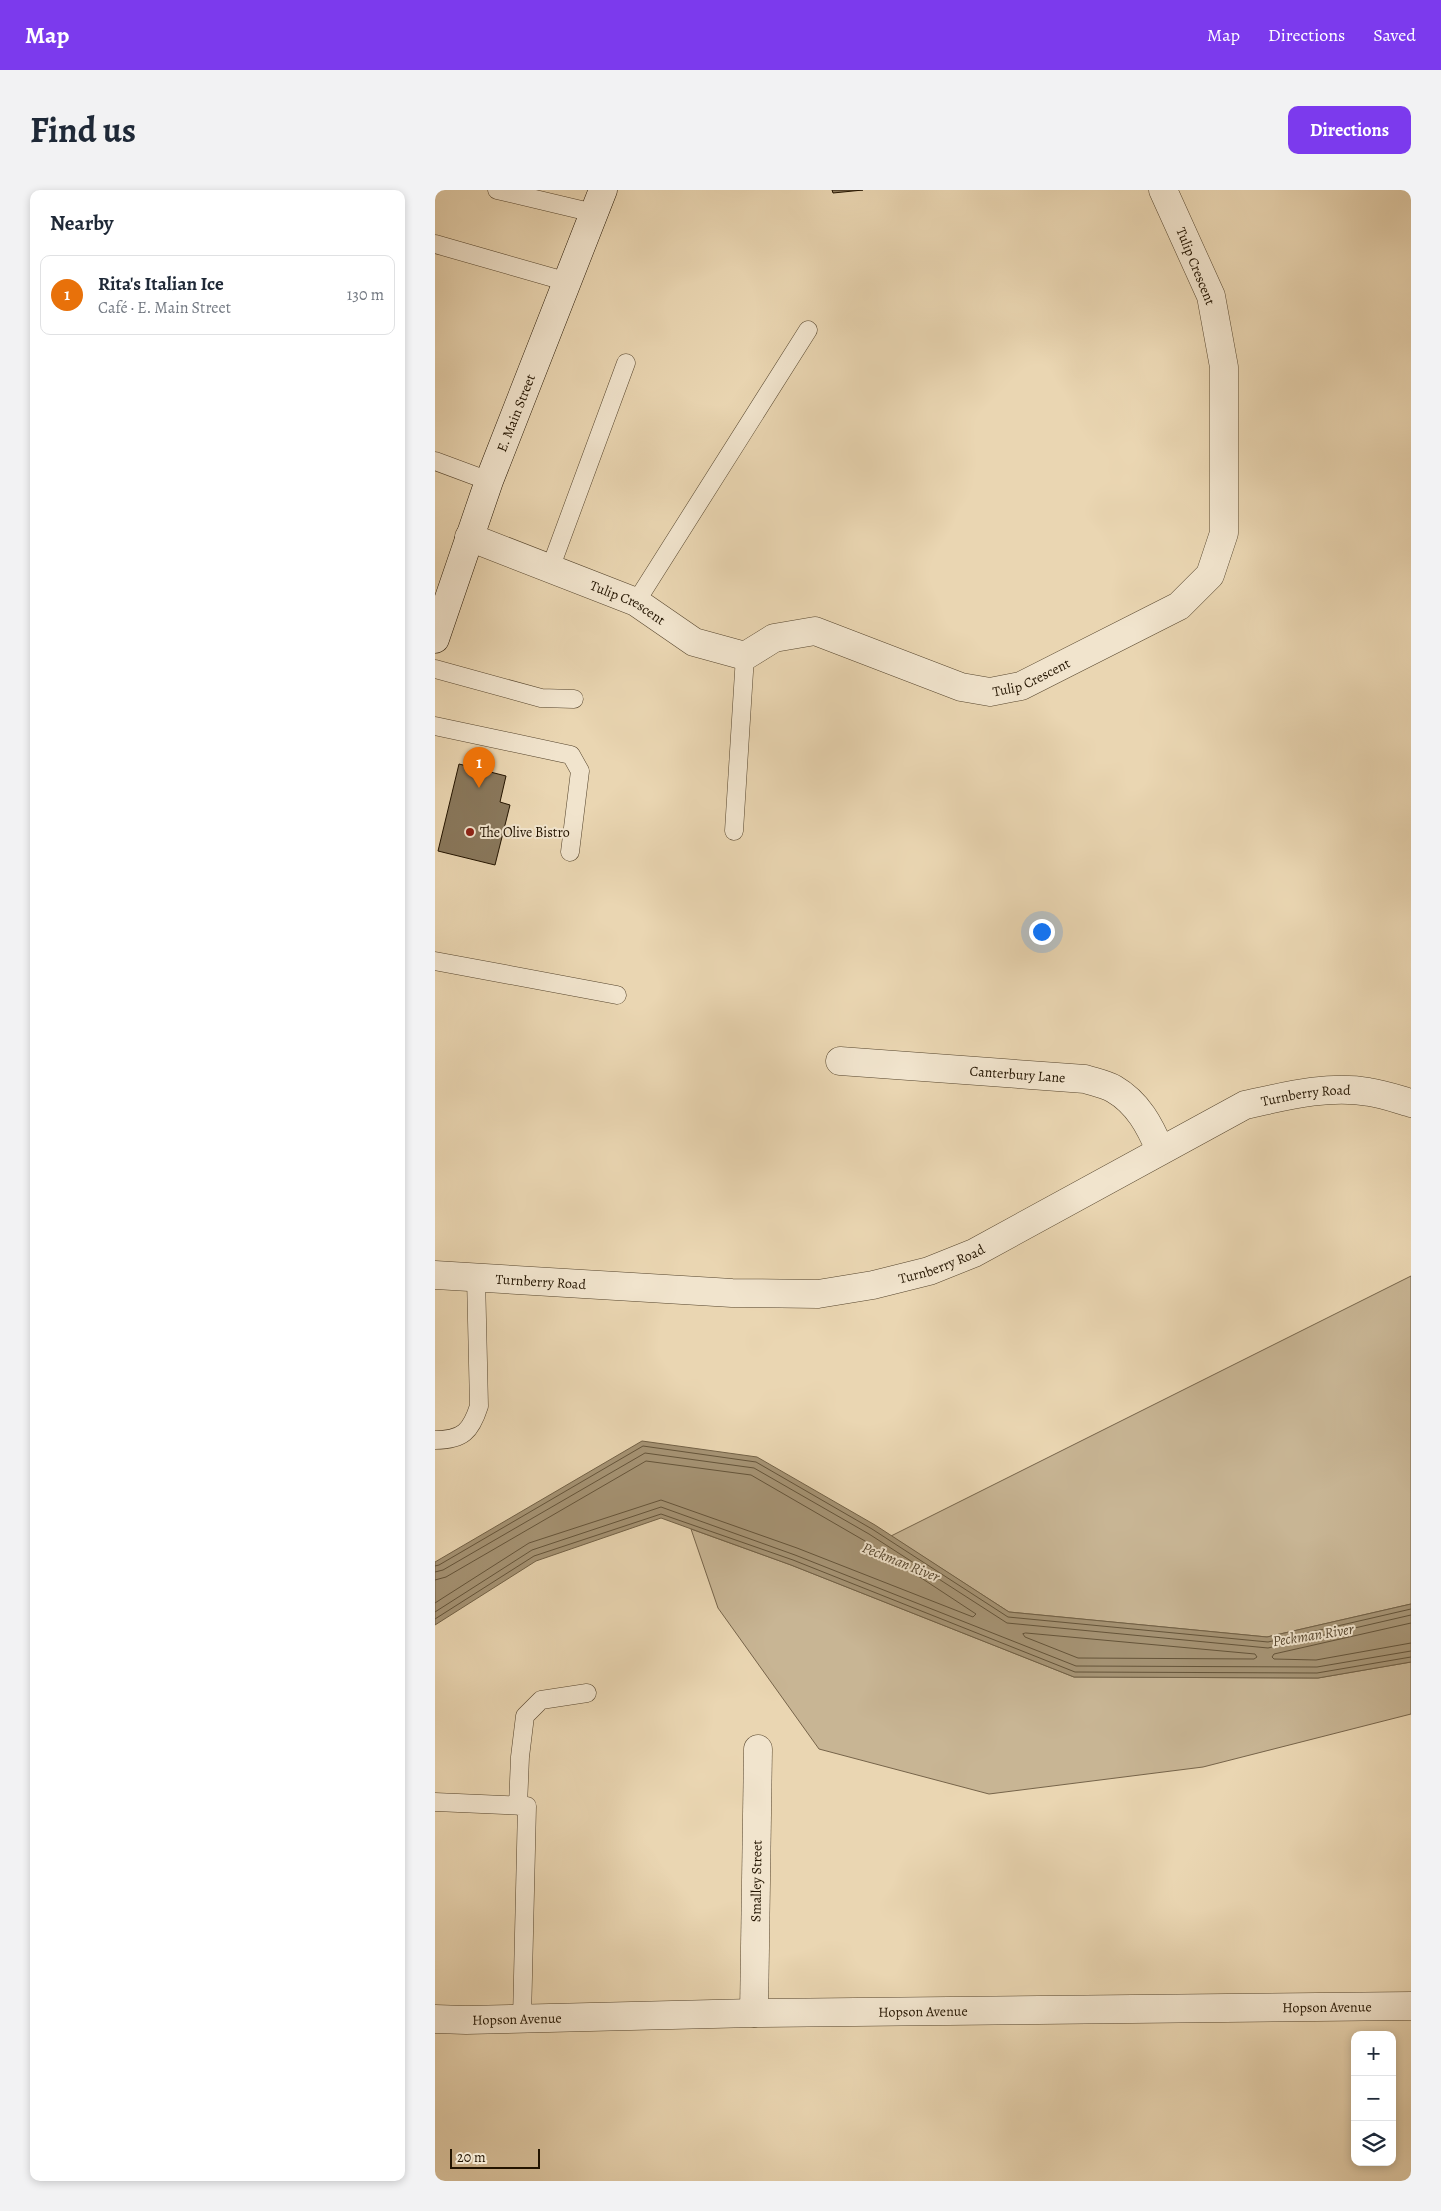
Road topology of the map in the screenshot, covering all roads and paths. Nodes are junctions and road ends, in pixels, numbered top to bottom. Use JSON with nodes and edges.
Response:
{"nodes":[{"id":1,"x":497,"y":190,"type":"edge"},
{"id":2,"x":1163,"y":190,"type":"edge"},
{"id":3,"x":599,"y":201,"type":"edge"},
{"id":4,"x":435,"y":244,"type":"edge"},
{"id":5,"x":568,"y":282,"type":"junction"},
{"id":6,"x":808,"y":330,"type":"dead end"},
{"id":7,"x":627,"y":363,"type":"dead end"},
{"id":8,"x":435,"y":461,"type":"edge"},
{"id":9,"x":489,"y":481,"type":"junction"},
{"id":10,"x":469,"y":537,"type":"junction"},
{"id":11,"x":550,"y":569,"type":"junction"},
{"id":12,"x":636,"y":602,"type":"junction"},
{"id":13,"x":437,"y":626,"type":"edge"},
{"id":14,"x":745,"y":656,"type":"junction"},
{"id":15,"x":435,"y":669,"type":"edge"},
{"id":16,"x":574,"y":699,"type":"dead end"},
{"id":17,"x":435,"y":726,"type":"edge"},
{"id":18,"x":734,"y":831,"type":"dead end"},
{"id":19,"x":570,"y":852,"type":"dead end"},
{"id":20,"x":435,"y":961,"type":"edge"},
{"id":21,"x":617,"y":995,"type":"dead end"},
{"id":22,"x":840,"y":1061,"type":"dead end"},
{"id":23,"x":1411,"y":1103,"type":"edge"},
{"id":24,"x":1160,"y":1150,"type":"junction"},
{"id":25,"x":435,"y":1275,"type":"edge"},
{"id":26,"x":476,"y":1278,"type":"junction"},
{"id":27,"x":435,"y":1440,"type":"edge"},
{"id":28,"x":587,"y":1693,"type":"dead end"},
{"id":29,"x":759,"y":1749,"type":"dead end"},
{"id":30,"x":435,"y":1802,"type":"edge"},
{"id":31,"x":519,"y":1806,"type":"junction"},
{"id":32,"x":1411,"y":2006,"type":"edge"},
{"id":33,"x":754,"y":2013,"type":"junction"},
{"id":34,"x":435,"y":2019,"type":"edge"},
{"id":35,"x":521,"y":2019,"type":"junction"}],
"edges":[{"from":1,"to":3,"type":"lane"},
{"from":2,"to":14,"type":"street","name":"Tulip Crescent"},
{"from":3,"to":5,"type":"street","name":"E. Main Street"},
{"from":4,"to":5,"type":"lane"},
{"from":5,"to":9,"type":"street","name":"E. Main Street"},
{"from":6,"to":12,"type":"lane"},
{"from":7,"to":11,"type":"lane"},
{"from":8,"to":9,"type":"lane"},
{"from":9,"to":10,"type":"street","name":"E. Main Street"},
{"from":10,"to":11,"type":"street","name":"Tulip Crescent"},
{"from":10,"to":13,"type":"street","name":"E. Main Street"},
{"from":11,"to":12,"type":"street","name":"Tulip Crescent"},
{"from":12,"to":14,"type":"street","name":"Tulip Crescent"},
{"from":14,"to":18,"type":"lane"},
{"from":15,"to":16,"type":"lane"},
{"from":17,"to":19,"type":"lane"},
{"from":20,"to":21,"type":"lane"},
{"from":22,"to":24,"type":"street","name":"Canterbury Lane"},
{"from":23,"to":24,"type":"street","name":"Turnberry Road"},
{"from":24,"to":26,"type":"street","name":"Turnberry Road"},
{"from":25,"to":26,"type":"street","name":"Turnberry Road"},
{"from":26,"to":27,"type":"lane"},
{"from":28,"to":31,"type":"lane"},
{"from":29,"to":33,"type":"street","name":"Smalley Street"},
{"from":30,"to":31,"type":"lane"},
{"from":31,"to":35,"type":"lane"},
{"from":32,"to":33,"type":"street","name":"Hopson Avenue"},
{"from":33,"to":35,"type":"street","name":"Hopson Avenue"},
{"from":34,"to":35,"type":"street","name":"Hopson Avenue"}]}
